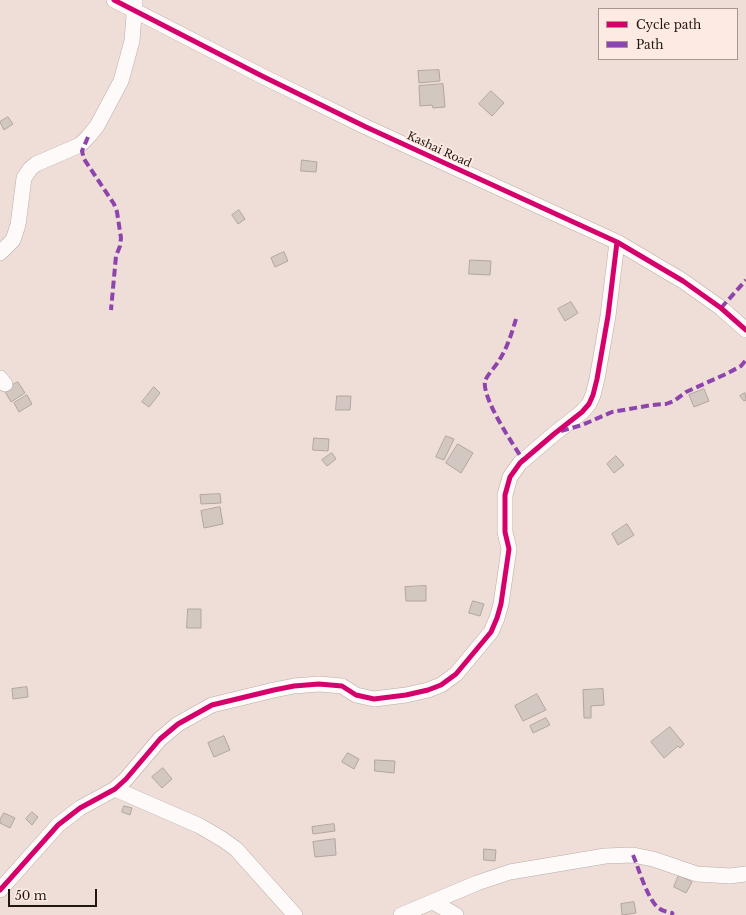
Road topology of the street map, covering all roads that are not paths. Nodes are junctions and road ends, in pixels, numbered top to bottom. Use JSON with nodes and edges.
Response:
{"nodes":[{"id":1,"x":114,"y":0,"type":"edge"},
{"id":2,"x":134,"y":5,"type":"edge"},
{"id":3,"x":617,"y":242,"type":"junction"},
{"id":4,"x":0,"y":253,"type":"edge"},
{"id":5,"x":746,"y":330,"type":"edge"},
{"id":6,"x":115,"y":789,"type":"junction"},
{"id":7,"x":746,"y":874,"type":"edge"},
{"id":8,"x":0,"y":890,"type":"edge"},
{"id":9,"x":433,"y":902,"type":"junction"},
{"id":10,"x":295,"y":915,"type":"edge"},
{"id":11,"x":401,"y":915,"type":"edge"},
{"id":12,"x":456,"y":915,"type":"edge"}],
"edges":[{"from":1,"to":2,"type":"street","name":"Kashai Road"},
{"from":2,"to":3,"type":"street","name":"Kashai Road"},
{"from":2,"to":4,"type":"street"},
{"from":3,"to":5,"type":"street","name":"Kashai Road"},
{"from":3,"to":6,"type":"street"},
{"from":6,"to":8,"type":"street"},
{"from":6,"to":10,"type":"street"},
{"from":7,"to":9,"type":"street"},
{"from":9,"to":11,"type":"street"},
{"from":9,"to":12,"type":"street"}]}
